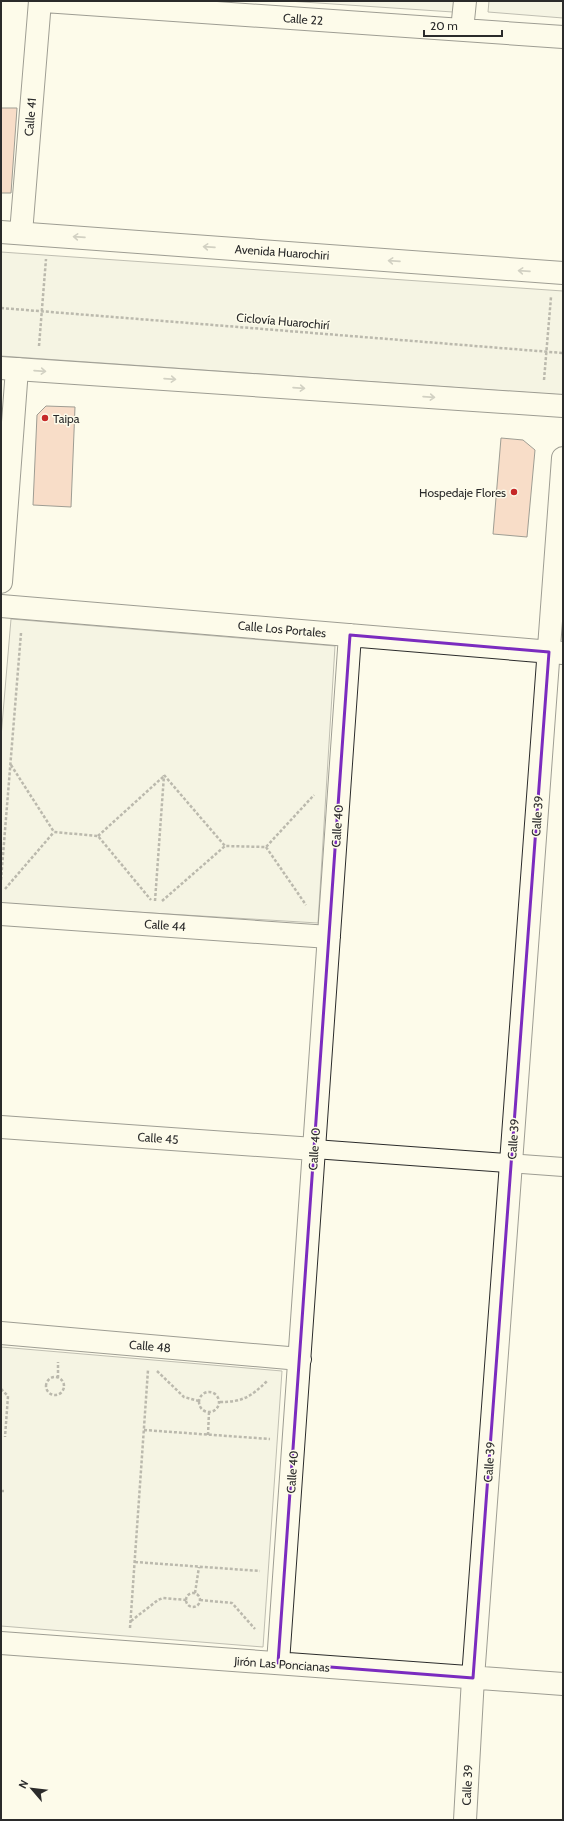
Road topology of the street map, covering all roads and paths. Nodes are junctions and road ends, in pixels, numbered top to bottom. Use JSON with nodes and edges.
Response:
{"nodes":[{"id":1,"x":40,"y":1,"type":"edge"},
{"id":2,"x":44,"y":1,"type":"edge"},
{"id":3,"x":465,"y":1,"type":"edge"},
{"id":4,"x":250,"y":8,"type":"edge"},
{"id":5,"x":462,"y":30,"type":"junction"},
{"id":6,"x":563,"y":37,"type":"edge"},
{"id":7,"x":11,"y":232,"type":"edge"},
{"id":8,"x":48,"y":235,"type":"junction"},
{"id":9,"x":558,"y":273,"type":"edge"},
{"id":10,"x":1,"y":308,"type":"edge"},
{"id":11,"x":42,"y":311,"type":"junction"},
{"id":12,"x":547,"y":351,"type":"junction"},
{"id":13,"x":563,"y":353,"type":"edge"},
{"id":14,"x":18,"y":369,"type":"edge"},
{"id":15,"x":553,"y":406,"type":"edge"},
{"id":16,"x":563,"y":458,"type":"edge"},
{"id":17,"x":1,"y":582,"type":"edge"},
{"id":18,"x":1,"y":606,"type":"edge"},
{"id":19,"x":21,"y":630,"type":"dead end"},
{"id":20,"x":350,"y":635,"type":"junction"},
{"id":21,"x":556,"y":652,"type":"edge"},
{"id":22,"x":11,"y":765,"type":"junction"},
{"id":23,"x":164,"y":775,"type":"junction"},
{"id":24,"x":317,"y":791,"type":"dead end"},
{"id":25,"x":54,"y":832,"type":"junction"},
{"id":26,"x":98,"y":836,"type":"junction"},
{"id":27,"x":225,"y":846,"type":"junction"},
{"id":28,"x":266,"y":847,"type":"junction"},
{"id":29,"x":1,"y":880,"type":"edge"},
{"id":30,"x":1,"y":894,"type":"edge"},
{"id":31,"x":155,"y":905,"type":"junction"},
{"id":32,"x":309,"y":909,"type":"dead end"},
{"id":33,"x":1,"y":914,"type":"edge"},
{"id":34,"x":329,"y":937,"type":"junction"},
{"id":35,"x":1,"y":1127,"type":"edge"},
{"id":36,"x":314,"y":1149,"type":"junction"},
{"id":37,"x":511,"y":1164,"type":"junction"},
{"id":38,"x":563,"y":1167,"type":"edge"},
{"id":39,"x":1,"y":1333,"type":"edge"},
{"id":40,"x":59,"y":1358,"type":"dead end"},
{"id":41,"x":300,"y":1359,"type":"junction"},
{"id":42,"x":149,"y":1364,"type":"dead end"},
{"id":43,"x":155,"y":1369,"type":"dead end"},
{"id":44,"x":58,"y":1378,"type":"junction"},
{"id":45,"x":271,"y":1378,"type":"dead end"},
{"id":46,"x":1,"y":1388,"type":"edge"},
{"id":47,"x":200,"y":1401,"type":"junction"},
{"id":48,"x":220,"y":1402,"type":"junction"},
{"id":49,"x":209,"y":1412,"type":"junction"},
{"id":50,"x":144,"y":1430,"type":"junction"},
{"id":51,"x":208,"y":1435,"type":"junction"},
{"id":52,"x":5,"y":1437,"type":"dead end"},
{"id":53,"x":272,"y":1439,"type":"dead end"},
{"id":54,"x":135,"y":1562,"type":"junction"},
{"id":55,"x":199,"y":1567,"type":"junction"},
{"id":56,"x":264,"y":1572,"type":"dead end"},
{"id":57,"x":195,"y":1593,"type":"junction"},
{"id":58,"x":186,"y":1600,"type":"junction"},
{"id":59,"x":200,"y":1600,"type":"junction"},
{"id":60,"x":131,"y":1621,"type":"junction"},
{"id":61,"x":130,"y":1628,"type":"dead end"},
{"id":62,"x":260,"y":1633,"type":"dead end"},
{"id":63,"x":1,"y":1643,"type":"edge"},
{"id":64,"x":278,"y":1663,"type":"junction"},
{"id":65,"x":473,"y":1678,"type":"junction"},
{"id":66,"x":563,"y":1684,"type":"edge"},
{"id":67,"x":465,"y":1820,"type":"edge"}],
"edges":[{"from":1,"to":7,"type":"street","name":"Calle 41"},
{"from":2,"to":4,"type":"street","name":"Calle 22"},
{"from":3,"to":5,"type":"street"},
{"from":4,"to":5,"type":"street","name":"Calle 22"},
{"from":5,"to":6,"type":"street","name":"Calle 22"},
{"from":7,"to":8,"type":"street","name":"Avenida Huarochiri"},
{"from":9,"to":8,"type":"street","name":"Avenida Huarochiri","one_way":true},
{"from":8,"to":11,"type":"path"},
{"from":9,"to":12,"type":"path"},
{"from":10,"to":11,"type":"path","name":"Ciclovía Huarochirí"},
{"from":11,"to":12,"type":"path","name":"Ciclovía Huarochirí"},
{"from":11,"to":14,"type":"path"},
{"from":12,"to":13,"type":"path","name":"Ciclovía Huarochirí"},
{"from":12,"to":15,"type":"path"},
{"from":14,"to":15,"type":"street","one_way":true},
{"from":14,"to":17,"type":"street"},
{"from":16,"to":21,"type":"street","name":"Calle 39"},
{"from":18,"to":20,"type":"street","name":"Calle Los Portales"},
{"from":19,"to":22,"type":"path"},
{"from":20,"to":21,"type":"street","name":"Calle Los Portales"},
{"from":20,"to":34,"type":"street","name":"Calle 40"},
{"from":21,"to":37,"type":"street","name":"Calle 39"},
{"from":22,"to":25,"type":"path"},
{"from":22,"to":29,"type":"path"},
{"from":23,"to":26,"type":"path"},
{"from":23,"to":27,"type":"path"},
{"from":23,"to":31,"type":"path"},
{"from":24,"to":28,"type":"path"},
{"from":25,"to":26,"type":"path"},
{"from":25,"to":30,"type":"path"},
{"from":26,"to":31,"type":"path"},
{"from":27,"to":28,"type":"path"},
{"from":27,"to":31,"type":"path"},
{"from":28,"to":32,"type":"path"},
{"from":33,"to":34,"type":"street","name":"Calle 44"},
{"from":34,"to":36,"type":"street","name":"Calle 40"},
{"from":35,"to":36,"type":"street","name":"Calle 45"},
{"from":36,"to":37,"type":"street"},
{"from":36,"to":41,"type":"street","name":"Calle 40"},
{"from":37,"to":38,"type":"street"},
{"from":37,"to":65,"type":"street","name":"Calle 39"},
{"from":39,"to":41,"type":"street","name":"Calle 48"},
{"from":40,"to":44,"type":"path"},
{"from":41,"to":64,"type":"street","name":"Calle 40"},
{"from":42,"to":50,"type":"path"},
{"from":43,"to":47,"type":"path"},
{"from":44,"to":44,"type":"path"},
{"from":45,"to":48,"type":"path"},
{"from":46,"to":52,"type":"path"},
{"from":47,"to":48,"type":"path"},
{"from":47,"to":49,"type":"path"},
{"from":48,"to":49,"type":"path"},
{"from":49,"to":51,"type":"path"},
{"from":50,"to":51,"type":"path"},
{"from":50,"to":54,"type":"path"},
{"from":51,"to":53,"type":"path"},
{"from":54,"to":55,"type":"path"},
{"from":54,"to":60,"type":"path"},
{"from":55,"to":56,"type":"path"},
{"from":55,"to":57,"type":"path"},
{"from":57,"to":58,"type":"path"},
{"from":57,"to":59,"type":"path"},
{"from":58,"to":59,"type":"path"},
{"from":58,"to":60,"type":"path"},
{"from":59,"to":62,"type":"path"},
{"from":60,"to":61,"type":"path"},
{"from":63,"to":64,"type":"street","name":"Jirón Las Poncianas"},
{"from":64,"to":65,"type":"street","name":"Jirón Las Poncianas"},
{"from":65,"to":66,"type":"street","name":"Jirón Las Poncianas"},
{"from":65,"to":67,"type":"street","name":"Calle 39"}]}
